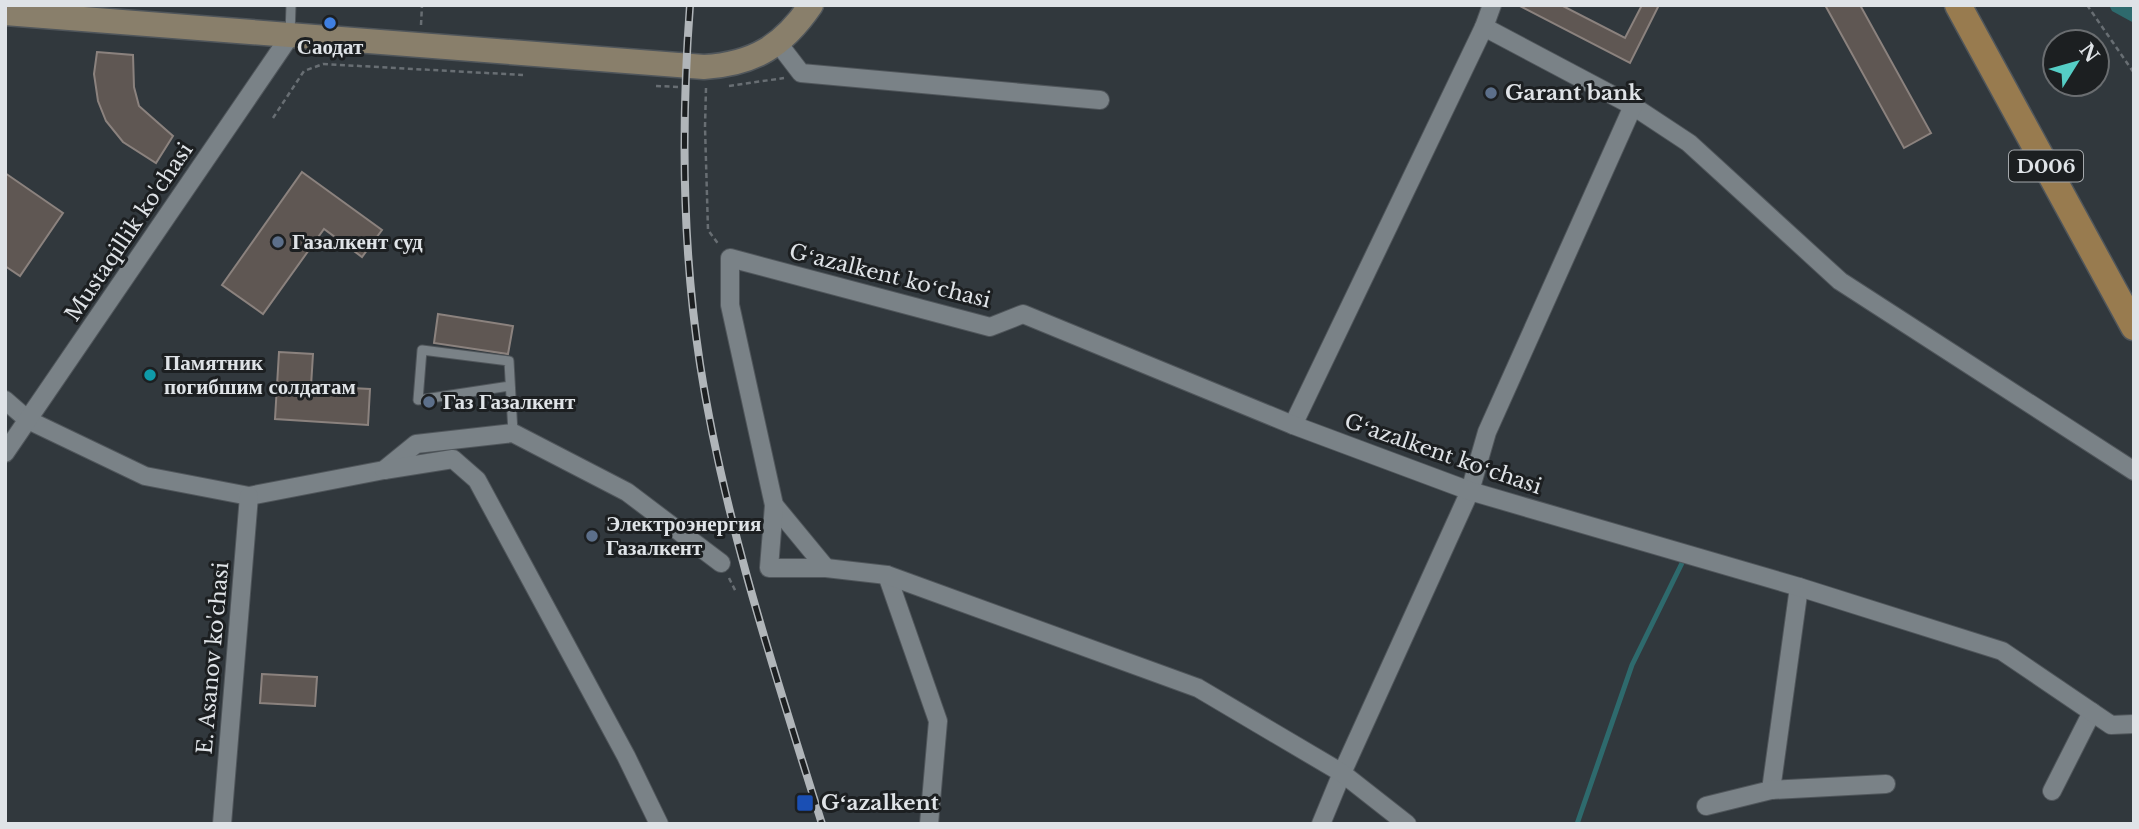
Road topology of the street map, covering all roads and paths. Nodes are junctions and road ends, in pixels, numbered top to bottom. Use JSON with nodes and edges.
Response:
{"nodes":[{"id":1,"x":291,"y":5,"type":"edge"},
{"id":2,"x":422,"y":5,"type":"edge"},
{"id":3,"x":811,"y":5,"type":"edge"},
{"id":4,"x":1492,"y":5,"type":"edge"},
{"id":5,"x":1958,"y":5,"type":"edge"},
{"id":6,"x":1970,"y":5,"type":"edge"},
{"id":7,"x":2087,"y":5,"type":"edge"},
{"id":8,"x":5,"y":13,"type":"edge"},
{"id":9,"x":1484,"y":27,"type":"junction"},
{"id":10,"x":421,"y":32,"type":"dead end"},
{"id":11,"x":290,"y":36,"type":"junction"},
{"id":12,"x":778,"y":43,"type":"junction"},
{"id":13,"x":801,"y":73,"type":"junction"},
{"id":14,"x":2134,"y":73,"type":"edge"},
{"id":15,"x":529,"y":76,"type":"dead end"},
{"id":16,"x":644,"y":84,"type":"dead end"},
{"id":17,"x":728,"y":86,"type":"dead end"},
{"id":18,"x":671,"y":87,"type":"dead end"},
{"id":19,"x":717,"y":87,"type":"dead end"},
{"id":20,"x":1100,"y":100,"type":"dead end"},
{"id":21,"x":1633,"y":106,"type":"junction"},
{"id":22,"x":273,"y":118,"type":"dead end"},
{"id":23,"x":730,"y":258,"type":"junction"},
{"id":24,"x":2134,"y":304,"type":"edge"},
{"id":25,"x":2134,"y":327,"type":"edge"},
{"id":26,"x":510,"y":386,"type":"junction"},
{"id":27,"x":5,"y":400,"type":"edge"},
{"id":28,"x":28,"y":420,"type":"junction"},
{"id":29,"x":1293,"y":425,"type":"junction"},
{"id":30,"x":513,"y":433,"type":"junction"},
{"id":31,"x":5,"y":453,"type":"edge"},
{"id":32,"x":383,"y":470,"type":"junction"},
{"id":33,"x":2134,"y":471,"type":"edge"},
{"id":34,"x":1470,"y":491,"type":"junction"},
{"id":35,"x":249,"y":496,"type":"junction"},
{"id":36,"x":774,"y":505,"type":"junction"},
{"id":37,"x":721,"y":563,"type":"dead end"},
{"id":38,"x":826,"y":568,"type":"junction"},
{"id":39,"x":887,"y":575,"type":"junction"},
{"id":40,"x":1799,"y":587,"type":"junction"},
{"id":41,"x":2092,"y":712,"type":"junction"},
{"id":42,"x":2134,"y":724,"type":"edge"},
{"id":43,"x":1342,"y":773,"type":"junction"},
{"id":44,"x":1886,"y":784,"type":"dead end"},
{"id":45,"x":1771,"y":790,"type":"junction"},
{"id":46,"x":2052,"y":791,"type":"dead end"},
{"id":47,"x":1706,"y":806,"type":"dead end"},
{"id":48,"x":222,"y":824,"type":"edge"},
{"id":49,"x":659,"y":824,"type":"edge"},
{"id":50,"x":929,"y":824,"type":"edge"},
{"id":51,"x":1321,"y":824,"type":"edge"},
{"id":52,"x":1407,"y":824,"type":"edge"}],
"edges":[{"from":1,"to":11,"type":"lane"},
{"from":2,"to":10,"type":"path"},
{"from":3,"to":12,"type":"main road"},
{"from":4,"to":9,"type":"street"},
{"from":5,"to":25,"type":"main road","number":"D006"},
{"from":6,"to":24,"type":"main road","number":"D006"},
{"from":7,"to":14,"type":"path"},
{"from":8,"to":11,"type":"main road"},
{"from":9,"to":21,"type":"street"},
{"from":9,"to":29,"type":"street"},
{"from":11,"to":12,"type":"main road"},
{"from":11,"to":28,"type":"street","name":"Mustaqillik ko'chasi"},
{"from":12,"to":13,"type":"street"},
{"from":13,"to":17,"type":"path"},
{"from":13,"to":20,"type":"street"},
{"from":15,"to":22,"type":"path"},
{"from":16,"to":18,"type":"path"},
{"from":19,"to":23,"type":"path"},
{"from":21,"to":33,"type":"street"},
{"from":21,"to":34,"type":"street"},
{"from":23,"to":29,"type":"street","name":"Gʻazalkent koʻchasi"},
{"from":23,"to":36,"type":"street"},
{"from":26,"to":26,"type":"lane"},
{"from":26,"to":30,"type":"lane"},
{"from":27,"to":28,"type":"street"},
{"from":28,"to":31,"type":"street","name":"Mustaqillik ko'chasi"},
{"from":28,"to":35,"type":"street"},
{"from":29,"to":34,"type":"street","name":"Gʻazalkent koʻchasi"},
{"from":30,"to":32,"type":"street"},
{"from":30,"to":37,"type":"street"},
{"from":32,"to":35,"type":"street"},
{"from":32,"to":49,"type":"street"},
{"from":34,"to":40,"type":"street","name":"Gʻazalkent koʻchasi"},
{"from":34,"to":43,"type":"street"},
{"from":35,"to":48,"type":"street","name":"E. Asanov ko'chasi"},
{"from":36,"to":38,"type":"street"},
{"from":36,"to":38,"type":"street"},
{"from":38,"to":39,"type":"street"},
{"from":39,"to":43,"type":"street"},
{"from":39,"to":50,"type":"street"},
{"from":40,"to":41,"type":"street","name":"Gʻazalkent koʻchasi"},
{"from":40,"to":45,"type":"street"},
{"from":41,"to":42,"type":"street","name":"Gʻazalkent koʻchasi"},
{"from":41,"to":46,"type":"street"},
{"from":43,"to":51,"type":"street"},
{"from":43,"to":52,"type":"street"},
{"from":44,"to":45,"type":"street"},
{"from":45,"to":47,"type":"street"}]}
